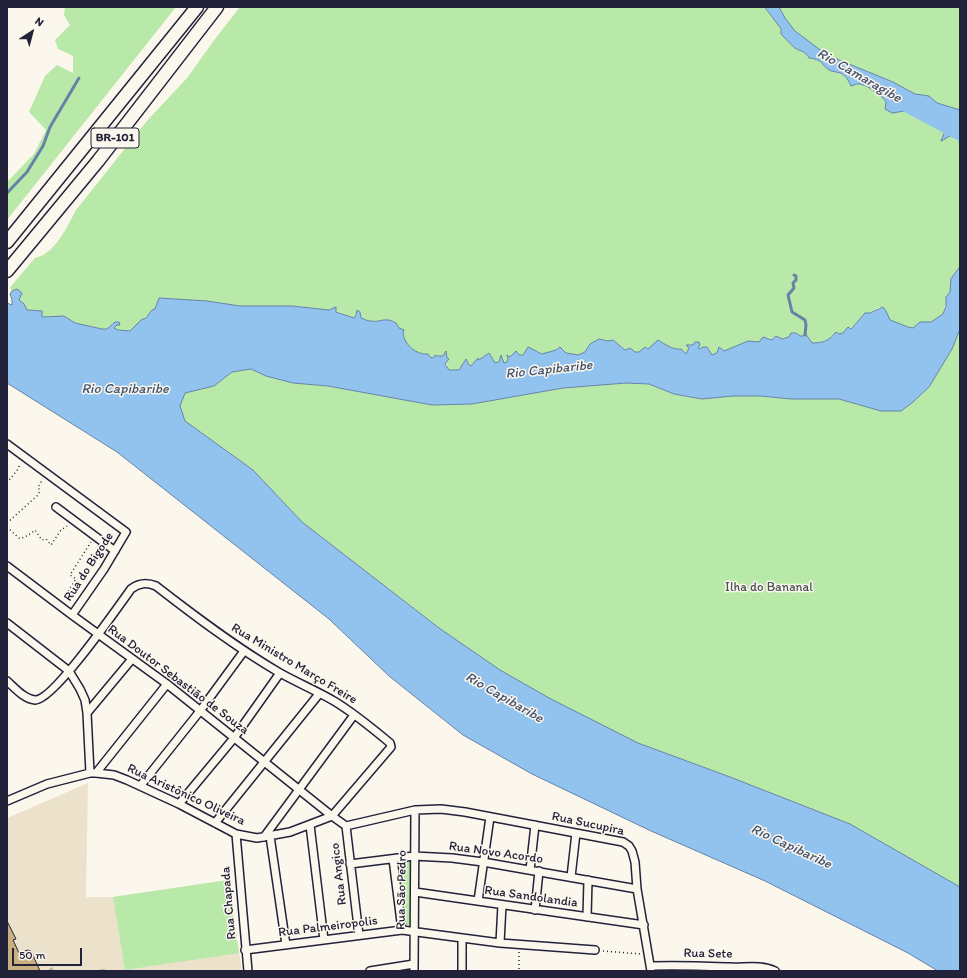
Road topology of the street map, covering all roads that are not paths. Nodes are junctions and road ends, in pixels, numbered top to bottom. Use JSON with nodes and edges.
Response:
{"nodes":[{"id":1,"x":197,"y":7,"type":"edge"},
{"id":2,"x":217,"y":7,"type":"edge"},
{"id":3,"x":7,"y":242,"type":"edge"},
{"id":4,"x":9,"y":269,"type":"edge"},
{"id":5,"x":7,"y":444,"type":"edge"},
{"id":6,"x":56,"y":507,"type":"dead end"},
{"id":7,"x":116,"y":551,"type":"junction"},
{"id":8,"x":8,"y":569,"type":"edge"},
{"id":9,"x":72,"y":615,"type":"junction"},
{"id":10,"x":7,"y":623,"type":"edge"},
{"id":11,"x":98,"y":635,"type":"junction"},
{"id":12,"x":244,"y":650,"type":"junction"},
{"id":13,"x":132,"y":659,"type":"junction"},
{"id":14,"x":69,"y":671,"type":"junction"},
{"id":15,"x":280,"y":673,"type":"junction"},
{"id":16,"x":7,"y":681,"type":"edge"},
{"id":17,"x":167,"y":684,"type":"junction"},
{"id":18,"x":319,"y":694,"type":"junction"},
{"id":19,"x":200,"y":711,"type":"junction"},
{"id":20,"x":87,"y":713,"type":"junction"},
{"id":21,"x":354,"y":714,"type":"junction"},
{"id":22,"x":234,"y":738,"type":"junction"},
{"id":23,"x":264,"y":762,"type":"junction"},
{"id":24,"x":93,"y":773,"type":"junction"},
{"id":25,"x":141,"y":785,"type":"junction"},
{"id":26,"x":299,"y":790,"type":"junction"},
{"id":27,"x":7,"y":792,"type":"edge"},
{"id":28,"x":10,"y":799,"type":"edge"},
{"id":29,"x":179,"y":804,"type":"junction"},
{"id":30,"x":415,"y":810,"type":"junction"},
{"id":31,"x":332,"y":816,"type":"junction"},
{"id":32,"x":490,"y":817,"type":"junction"},
{"id":33,"x":215,"y":823,"type":"junction"},
{"id":34,"x":310,"y":825,"type":"junction"},
{"id":35,"x":535,"y":825,"type":"junction"},
{"id":36,"x":346,"y":826,"type":"junction"},
{"id":37,"x":576,"y":833,"type":"junction"},
{"id":38,"x":236,"y":834,"type":"junction"},
{"id":39,"x":267,"y":837,"type":"junction"},
{"id":40,"x":414,"y":856,"type":"junction"},
{"id":41,"x":393,"y":859,"type":"junction"},
{"id":42,"x":483,"y":862,"type":"junction"},
{"id":43,"x":350,"y":864,"type":"junction"},
{"id":44,"x":530,"y":870,"type":"junction"},
{"id":45,"x":539,"y":872,"type":"junction"},
{"id":46,"x":571,"y":877,"type":"junction"},
{"id":47,"x":588,"y":880,"type":"junction"},
{"id":48,"x":637,"y":889,"type":"junction"},
{"id":49,"x":415,"y":892,"type":"junction"},
{"id":50,"x":478,"y":901,"type":"junction"},
{"id":51,"x":502,"y":905,"type":"junction"},
{"id":52,"x":535,"y":910,"type":"junction"},
{"id":53,"x":587,"y":917,"type":"junction"},
{"id":54,"x":644,"y":925,"type":"junction"},
{"id":55,"x":402,"y":930,"type":"junction"},
{"id":56,"x":413,"y":932,"type":"junction"},
{"id":57,"x":359,"y":936,"type":"junction"},
{"id":58,"x":462,"y":939,"type":"junction"},
{"id":59,"x":324,"y":940,"type":"junction"},
{"id":60,"x":500,"y":943,"type":"junction"},
{"id":61,"x":286,"y":945,"type":"junction"},
{"id":62,"x":245,"y":950,"type":"junction"},
{"id":63,"x":595,"y":950,"type":"road end"},
{"id":64,"x":414,"y":968,"type":"edge"},
{"id":65,"x":651,"y":969,"type":"edge"},
{"id":66,"x":248,"y":971,"type":"edge"},
{"id":67,"x":370,"y":971,"type":"edge"},
{"id":68,"x":462,"y":971,"type":"edge"},
{"id":69,"x":775,"y":971,"type":"edge"}],
"edges":[{"from":1,"to":3,"type":"highway","number":"BR-101"},
{"from":2,"to":4,"type":"highway","number":"BR-101"},
{"from":5,"to":7,"type":"street","name":"Rua do Bigode"},
{"from":6,"to":7,"type":"street"},
{"from":7,"to":9,"type":"street","name":"Rua do Bigode"},
{"from":8,"to":9,"type":"street","name":"Rua Doutor Sebastião de Souza"},
{"from":9,"to":11,"type":"street","name":"Rua Doutor Sebastião de Souza"},
{"from":10,"to":14,"type":"street"},
{"from":11,"to":12,"type":"street","name":"Rua Ministro Março Freire"},
{"from":11,"to":13,"type":"street","name":"Rua Doutor Sebastião de Souza"},
{"from":11,"to":14,"type":"street"},
{"from":12,"to":15,"type":"street","name":"Rua Ministro Março Freire"},
{"from":12,"to":19,"type":"street"},
{"from":13,"to":17,"type":"street","name":"Rua Doutor Sebastião de Souza"},
{"from":13,"to":20,"type":"street"},
{"from":14,"to":16,"type":"street"},
{"from":14,"to":20,"type":"street"},
{"from":15,"to":18,"type":"street","name":"Rua Ministro Março Freire"},
{"from":15,"to":22,"type":"street"},
{"from":17,"to":19,"type":"street","name":"Rua Doutor Sebastião de Souza"},
{"from":17,"to":24,"type":"street"},
{"from":18,"to":21,"type":"street","name":"Rua Ministro Março Freire"},
{"from":18,"to":23,"type":"street"},
{"from":19,"to":22,"type":"street","name":"Rua Doutor Sebastião de Souza"},
{"from":19,"to":25,"type":"street"},
{"from":20,"to":24,"type":"street"},
{"from":21,"to":26,"type":"street"},
{"from":21,"to":31,"type":"street","name":"Rua Ministro Março Freire"},
{"from":22,"to":23,"type":"street","name":"Rua Doutor Sebastião de Souza"},
{"from":22,"to":29,"type":"street"},
{"from":23,"to":26,"type":"street","name":"Rua Doutor Sebastião de Souza"},
{"from":23,"to":33,"type":"street"},
{"from":24,"to":25,"type":"street","name":"Rua Aristônico Oliveira"},
{"from":24,"to":28,"type":"street","name":"Rua Aristônico Oliveira"},
{"from":25,"to":29,"type":"street","name":"Rua Aristônico Oliveira"},
{"from":26,"to":31,"type":"street","name":"Rua Doutor Sebastião de Souza"},
{"from":26,"to":39,"type":"street"},
{"from":27,"to":28,"type":"street"},
{"from":29,"to":33,"type":"street","name":"Rua Aristônico Oliveira"},
{"from":30,"to":32,"type":"street","name":"Rua Sucupira"},
{"from":30,"to":36,"type":"street"},
{"from":30,"to":40,"type":"street","name":"Rua São Pedro"},
{"from":31,"to":34,"type":"street","name":"Rua Aristônico Oliveira"},
{"from":31,"to":36,"type":"street","name":"Rua Angico"},
{"from":32,"to":35,"type":"street","name":"Rua Sucupira"},
{"from":32,"to":42,"type":"street"},
{"from":33,"to":38,"type":"street","name":"Rua Aristônico Oliveira"},
{"from":34,"to":39,"type":"street","name":"Rua Aristônico Oliveira"},
{"from":34,"to":59,"type":"street"},
{"from":35,"to":37,"type":"street","name":"Rua Sucupira"},
{"from":35,"to":44,"type":"street"},
{"from":36,"to":43,"type":"street","name":"Rua Angico"},
{"from":37,"to":46,"type":"street"},
{"from":37,"to":48,"type":"street","name":"Rua Sucupira"},
{"from":38,"to":39,"type":"street","name":"Rua Aristônico Oliveira"},
{"from":38,"to":62,"type":"street","name":"Rua Chapada"},
{"from":39,"to":61,"type":"street"},
{"from":40,"to":41,"type":"street","name":"Rua Novo Acordo"},
{"from":40,"to":42,"type":"street","name":"Rua Novo Acordo"},
{"from":40,"to":49,"type":"street","name":"Rua São Pedro"},
{"from":41,"to":43,"type":"street","name":"Rua Novo Acordo"},
{"from":41,"to":55,"type":"street","name":"Rua São Pedro"},
{"from":42,"to":44,"type":"street","name":"Rua Novo Acordo"},
{"from":42,"to":50,"type":"street"},
{"from":43,"to":57,"type":"street","name":"Rua Angico"},
{"from":44,"to":45,"type":"street","name":"Rua Novo Acordo"},
{"from":45,"to":46,"type":"street","name":"Rua Novo Acordo"},
{"from":45,"to":52,"type":"street"},
{"from":46,"to":47,"type":"street","name":"Rua Novo Acordo"},
{"from":47,"to":48,"type":"street","name":"Rua Novo Acordo"},
{"from":47,"to":53,"type":"street"},
{"from":48,"to":54,"type":"street","name":"Rua Sucupira"},
{"from":49,"to":50,"type":"street","name":"Rua Sandolandia"},
{"from":49,"to":56,"type":"street","name":"Rua São Pedro"},
{"from":50,"to":51,"type":"street","name":"Rua Sandolandia"},
{"from":51,"to":52,"type":"street","name":"Rua Sandolandia"},
{"from":51,"to":60,"type":"street"},
{"from":52,"to":53,"type":"street","name":"Rua Sandolandia"},
{"from":53,"to":54,"type":"street","name":"Rua Sandolandia"},
{"from":54,"to":65,"type":"street","name":"Rua Sucupira"},
{"from":55,"to":56,"type":"street","name":"Rua Palmeiropolis"},
{"from":55,"to":57,"type":"street","name":"Rua Palmeiropolis"},
{"from":56,"to":58,"type":"street","name":"Rua Palmeiropolis"},
{"from":56,"to":64,"type":"street","name":"Rua São Pedro"},
{"from":57,"to":59,"type":"street","name":"Rua Palmeiropolis"},
{"from":58,"to":60,"type":"street","name":"Rua Palmeiropolis"},
{"from":58,"to":68,"type":"street"},
{"from":59,"to":61,"type":"street","name":"Rua Palmeiropolis"},
{"from":60,"to":63,"type":"street","name":"Rua Palmeiropolis"},
{"from":61,"to":62,"type":"street","name":"Rua Palmeiropolis"},
{"from":62,"to":66,"type":"street","name":"Rua Chapada"},
{"from":64,"to":67,"type":"street"},
{"from":65,"to":69,"type":"street","name":"Rua Sete"}]}
